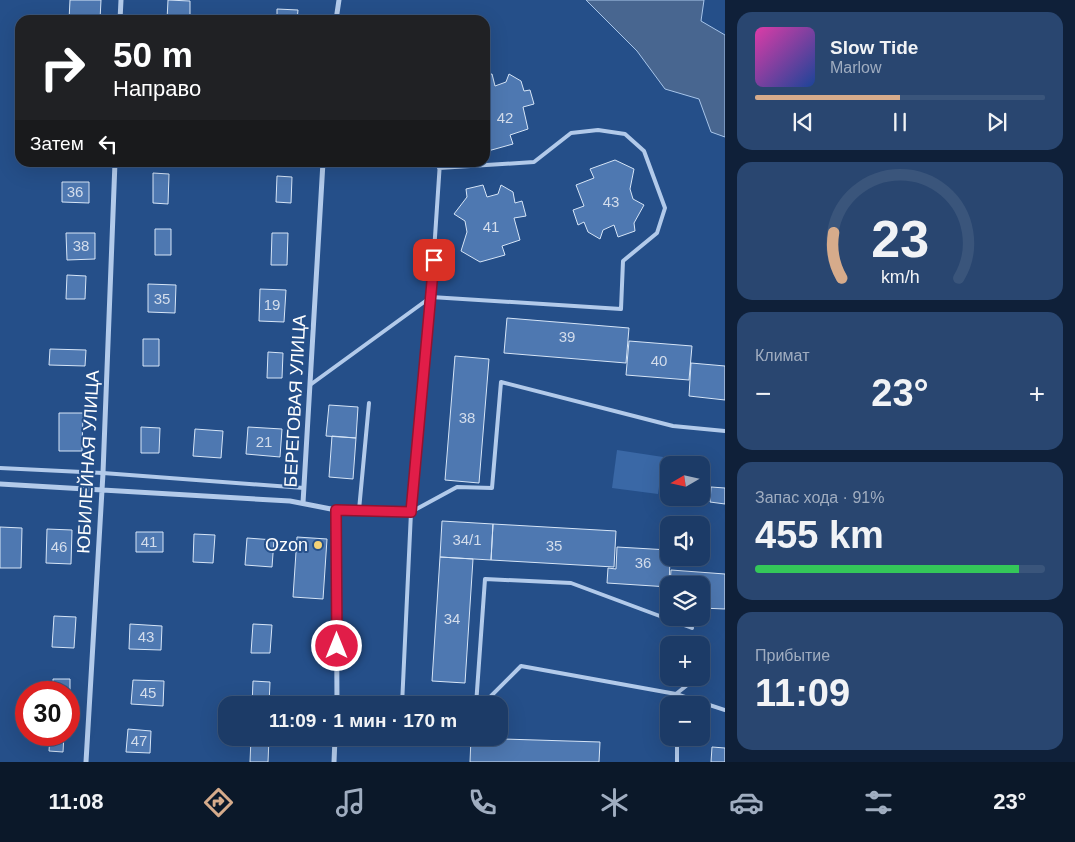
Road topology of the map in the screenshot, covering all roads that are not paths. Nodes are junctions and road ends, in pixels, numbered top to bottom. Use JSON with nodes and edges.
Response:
{"nodes":[{"id":1,"x":121,"y":0,"type":"edge"},
{"id":2,"x":339,"y":0,"type":"edge"},
{"id":3,"x":120,"y":15,"type":"edge"},
{"id":4,"x":337,"y":15,"type":"edge"},
{"id":5,"x":490,"y":165,"type":"edge"},
{"id":6,"x":115,"y":167,"type":"edge"},
{"id":7,"x":323,"y":167,"type":"edge"},
{"id":8,"x":455,"y":167,"type":"edge"},
{"id":9,"x":439,"y":168,"type":"joint"},
{"id":10,"x":431,"y":297,"type":"junction"},
{"id":11,"x":309,"y":386,"type":"junction"},
{"id":12,"x":369,"y":402,"type":"dead end"},
{"id":13,"x":725,"y":431,"type":"edge"},
{"id":14,"x":0,"y":468,"type":"edge"},
{"id":15,"x":103,"y":473,"type":"junction"},
{"id":16,"x":0,"y":484,"type":"edge"},
{"id":17,"x":304,"y":488,"type":"junction"},
{"id":18,"x":101,"y":490,"type":"junction"},
{"id":19,"x":302,"y":503,"type":"junction"},
{"id":20,"x":336,"y":510,"type":"junction"},
{"id":21,"x":359,"y":510,"type":"junction"},
{"id":22,"x":411,"y":512,"type":"junction"},
{"id":23,"x":692,"y":628,"type":"dead end"},
{"id":24,"x":686,"y":686,"type":"edge"},
{"id":25,"x":676,"y":694,"type":"junction"},
{"id":26,"x":337,"y":696,"type":"edge"},
{"id":27,"x":402,"y":696,"type":"edge"},
{"id":28,"x":477,"y":696,"type":"edge"},
{"id":29,"x":491,"y":696,"type":"edge"},
{"id":30,"x":725,"y":710,"type":"edge"},
{"id":31,"x":335,"y":746,"type":"edge"},
{"id":32,"x":677,"y":746,"type":"edge"},
{"id":33,"x":86,"y":762,"type":"edge"},
{"id":34,"x":334,"y":762,"type":"edge"},
{"id":35,"x":677,"y":762,"type":"edge"}],
"edges":[{"from":1,"to":3,"type":"street"},
{"from":2,"to":4,"type":"street"},
{"from":5,"to":10,"type":"lane"},
{"from":6,"to":15,"type":"street","name":"ЮБИЛЕЙНАЯ УЛИЦА"},
{"from":7,"to":11,"type":"street","name":"БЕРЕГОВАЯ УЛИЦА"},
{"from":8,"to":9,"type":"lane"},
{"from":9,"to":10,"type":"lane"},
{"from":10,"to":11,"type":"lane"},
{"from":10,"to":22,"type":"lane"},
{"from":11,"to":17,"type":"street","name":"БЕРЕГОВАЯ УЛИЦА"},
{"from":12,"to":21,"type":"lane"},
{"from":13,"to":22,"type":"lane"},
{"from":14,"to":15,"type":"lane"},
{"from":15,"to":17,"type":"lane"},
{"from":15,"to":18,"type":"street","name":"ЮБИЛЕЙНАЯ УЛИЦА"},
{"from":16,"to":18,"type":"street"},
{"from":17,"to":19,"type":"street","name":"БЕРЕГОВАЯ УЛИЦА"},
{"from":18,"to":19,"type":"street"},
{"from":18,"to":33,"type":"street","name":"ЮБИЛЕЙНАЯ УЛИЦА"},
{"from":19,"to":20,"type":"street","name":"БЕРЕГОВАЯ УЛИЦА"},
{"from":20,"to":21,"type":"lane"},
{"from":20,"to":26,"type":"street"},
{"from":21,"to":22,"type":"lane"},
{"from":22,"to":27,"type":"lane"},
{"from":23,"to":28,"type":"lane"},
{"from":24,"to":25,"type":"lane"},
{"from":25,"to":29,"type":"lane"},
{"from":25,"to":30,"type":"lane"},
{"from":31,"to":34,"type":"street"},
{"from":32,"to":35,"type":"lane"}]}
